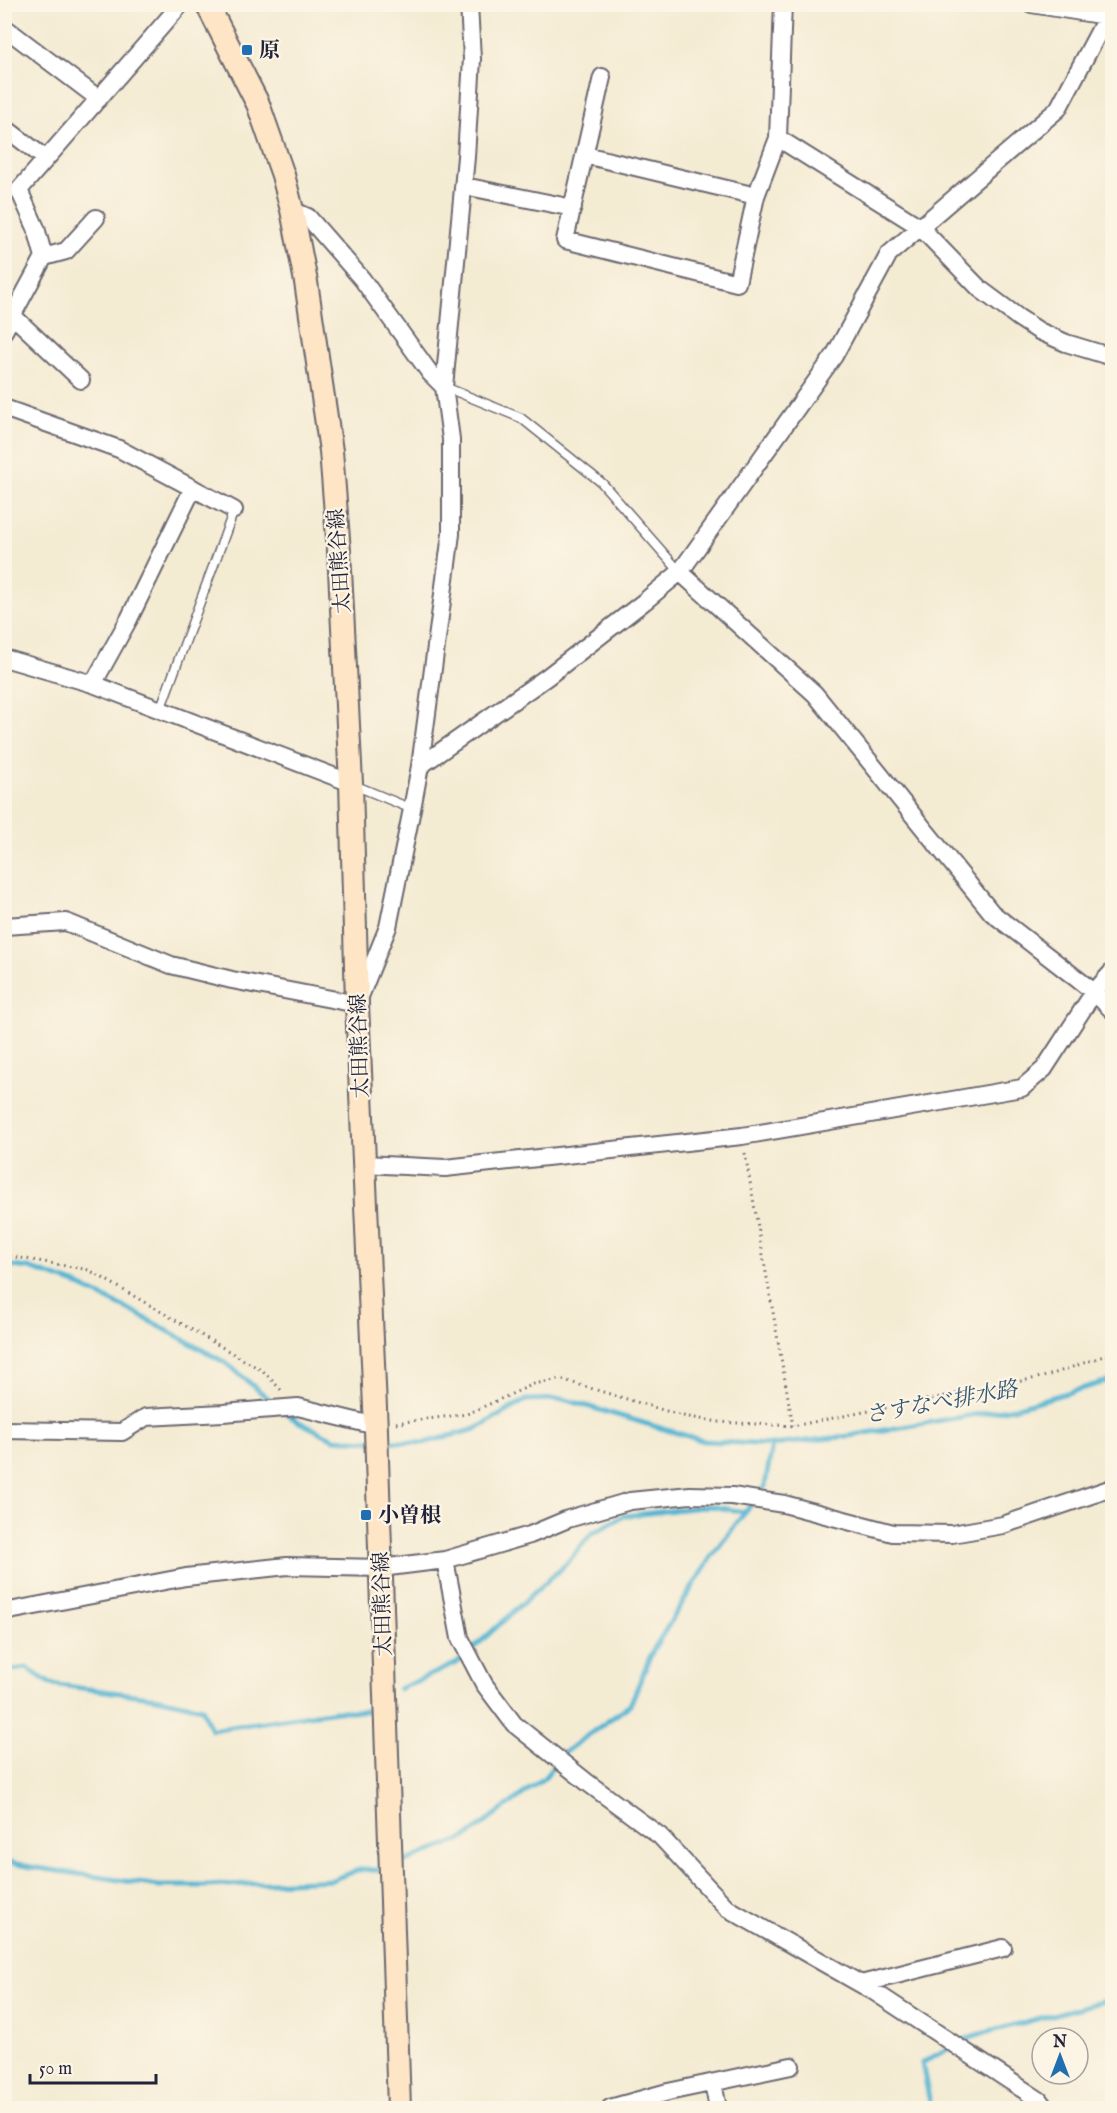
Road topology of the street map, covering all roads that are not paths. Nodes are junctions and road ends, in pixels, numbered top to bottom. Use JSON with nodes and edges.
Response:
{"nodes":[{"id":1,"x":181,"y":4,"type":"edge"},
{"id":2,"x":207,"y":4,"type":"edge"},
{"id":3,"x":469,"y":4,"type":"edge"},
{"id":4,"x":783,"y":4,"type":"edge"},
{"id":5,"x":1031,"y":4,"type":"edge"},
{"id":6,"x":1111,"y":13,"type":"edge"},
{"id":7,"x":4,"y":27,"type":"edge"},
{"id":8,"x":602,"y":77,"type":"dead end"},
{"id":9,"x":99,"y":99,"type":"junction"},
{"id":10,"x":4,"y":127,"type":"edge"},
{"id":11,"x":778,"y":138,"type":"junction"},
{"id":12,"x":585,"y":155,"type":"junction"},
{"id":13,"x":46,"y":159,"type":"junction"},
{"id":14,"x":464,"y":186,"type":"junction"},
{"id":15,"x":756,"y":196,"type":"junction"},
{"id":16,"x":573,"y":208,"type":"junction"},
{"id":17,"x":292,"y":210,"type":"junction"},
{"id":18,"x":96,"y":218,"type":"dead end"},
{"id":19,"x":920,"y":227,"type":"junction"},
{"id":20,"x":44,"y":257,"type":"junction"},
{"id":21,"x":13,"y":316,"type":"junction"},
{"id":22,"x":4,"y":331,"type":"edge"},
{"id":23,"x":1113,"y":357,"type":"edge"},
{"id":24,"x":81,"y":380,"type":"dead end"},
{"id":25,"x":444,"y":387,"type":"junction"},
{"id":26,"x":4,"y":408,"type":"edge"},
{"id":27,"x":193,"y":488,"type":"junction"},
{"id":28,"x":234,"y":510,"type":"joint"},
{"id":29,"x":680,"y":572,"type":"junction"},
{"id":30,"x":4,"y":658,"type":"edge"},
{"id":31,"x":93,"y":684,"type":"junction"},
{"id":32,"x":160,"y":710,"type":"junction"},
{"id":33,"x":420,"y":766,"type":"junction"},
{"id":34,"x":351,"y":783,"type":"junction"},
{"id":35,"x":412,"y":808,"type":"junction"},
{"id":36,"x":4,"y":926,"type":"edge"},
{"id":37,"x":1113,"y":972,"type":"edge"},
{"id":38,"x":1094,"y":992,"type":"junction"},
{"id":39,"x":357,"y":1005,"type":"junction"},
{"id":40,"x":1113,"y":1010,"type":"edge"},
{"id":41,"x":364,"y":1164,"type":"junction"},
{"id":42,"x":376,"y":1428,"type":"junction"},
{"id":43,"x":4,"y":1430,"type":"edge"},
{"id":44,"x":1113,"y":1488,"type":"edge"},
{"id":45,"x":445,"y":1560,"type":"junction"},
{"id":46,"x":381,"y":1568,"type":"junction"},
{"id":47,"x":4,"y":1612,"type":"edge"},
{"id":48,"x":1003,"y":1948,"type":"dead end"},
{"id":49,"x":861,"y":1984,"type":"junction"},
{"id":50,"x":791,"y":2067,"type":"dead end"},
{"id":51,"x":713,"y":2083,"type":"junction"},
{"id":52,"x":670,"y":2100,"type":"edge"},
{"id":53,"x":399,"y":2109,"type":"edge"},
{"id":54,"x":610,"y":2109,"type":"edge"},
{"id":55,"x":718,"y":2109,"type":"edge"},
{"id":56,"x":1045,"y":2109,"type":"edge"}],
"edges":[{"from":1,"to":9,"type":"street"},
{"from":2,"to":17,"type":"main road","name":"太田熊谷線"},
{"from":3,"to":14,"type":"street"},
{"from":4,"to":11,"type":"street"},
{"from":5,"to":6,"type":"street"},
{"from":6,"to":19,"type":"street"},
{"from":7,"to":9,"type":"street"},
{"from":8,"to":12,"type":"street"},
{"from":9,"to":13,"type":"street"},
{"from":10,"to":13,"type":"street"},
{"from":11,"to":15,"type":"street"},
{"from":11,"to":19,"type":"street"},
{"from":12,"to":15,"type":"street"},
{"from":12,"to":16,"type":"street"},
{"from":13,"to":20,"type":"street"},
{"from":14,"to":16,"type":"street"},
{"from":14,"to":25,"type":"street"},
{"from":15,"to":16,"type":"street"},
{"from":17,"to":25,"type":"street"},
{"from":17,"to":34,"type":"main road","name":"太田熊谷線"},
{"from":18,"to":20,"type":"street"},
{"from":19,"to":23,"type":"street"},
{"from":19,"to":29,"type":"street"},
{"from":20,"to":21,"type":"street"},
{"from":21,"to":22,"type":"street"},
{"from":21,"to":24,"type":"street"},
{"from":25,"to":29,"type":"lane"},
{"from":25,"to":33,"type":"street"},
{"from":26,"to":27,"type":"street"},
{"from":27,"to":28,"type":"street"},
{"from":27,"to":31,"type":"street"},
{"from":28,"to":32,"type":"lane"},
{"from":29,"to":33,"type":"street"},
{"from":29,"to":38,"type":"street"},
{"from":30,"to":31,"type":"street"},
{"from":31,"to":32,"type":"street"},
{"from":32,"to":34,"type":"street"},
{"from":33,"to":35,"type":"street"},
{"from":34,"to":35,"type":"lane"},
{"from":34,"to":39,"type":"main road","name":"太田熊谷線"},
{"from":35,"to":39,"type":"street"},
{"from":36,"to":39,"type":"street"},
{"from":37,"to":38,"type":"street"},
{"from":38,"to":40,"type":"street"},
{"from":38,"to":41,"type":"street"},
{"from":39,"to":41,"type":"main road","name":"太田熊谷線"},
{"from":41,"to":42,"type":"main road","name":"太田熊谷線"},
{"from":42,"to":43,"type":"street"},
{"from":42,"to":46,"type":"main road","name":"太田熊谷線"},
{"from":44,"to":45,"type":"street"},
{"from":45,"to":46,"type":"street"},
{"from":45,"to":49,"type":"street"},
{"from":46,"to":47,"type":"street"},
{"from":46,"to":53,"type":"main road","name":"太田熊谷線"},
{"from":48,"to":49,"type":"street"},
{"from":49,"to":56,"type":"street"},
{"from":50,"to":51,"type":"street"},
{"from":51,"to":52,"type":"street"},
{"from":51,"to":55,"type":"street"},
{"from":52,"to":54,"type":"street"}]}
